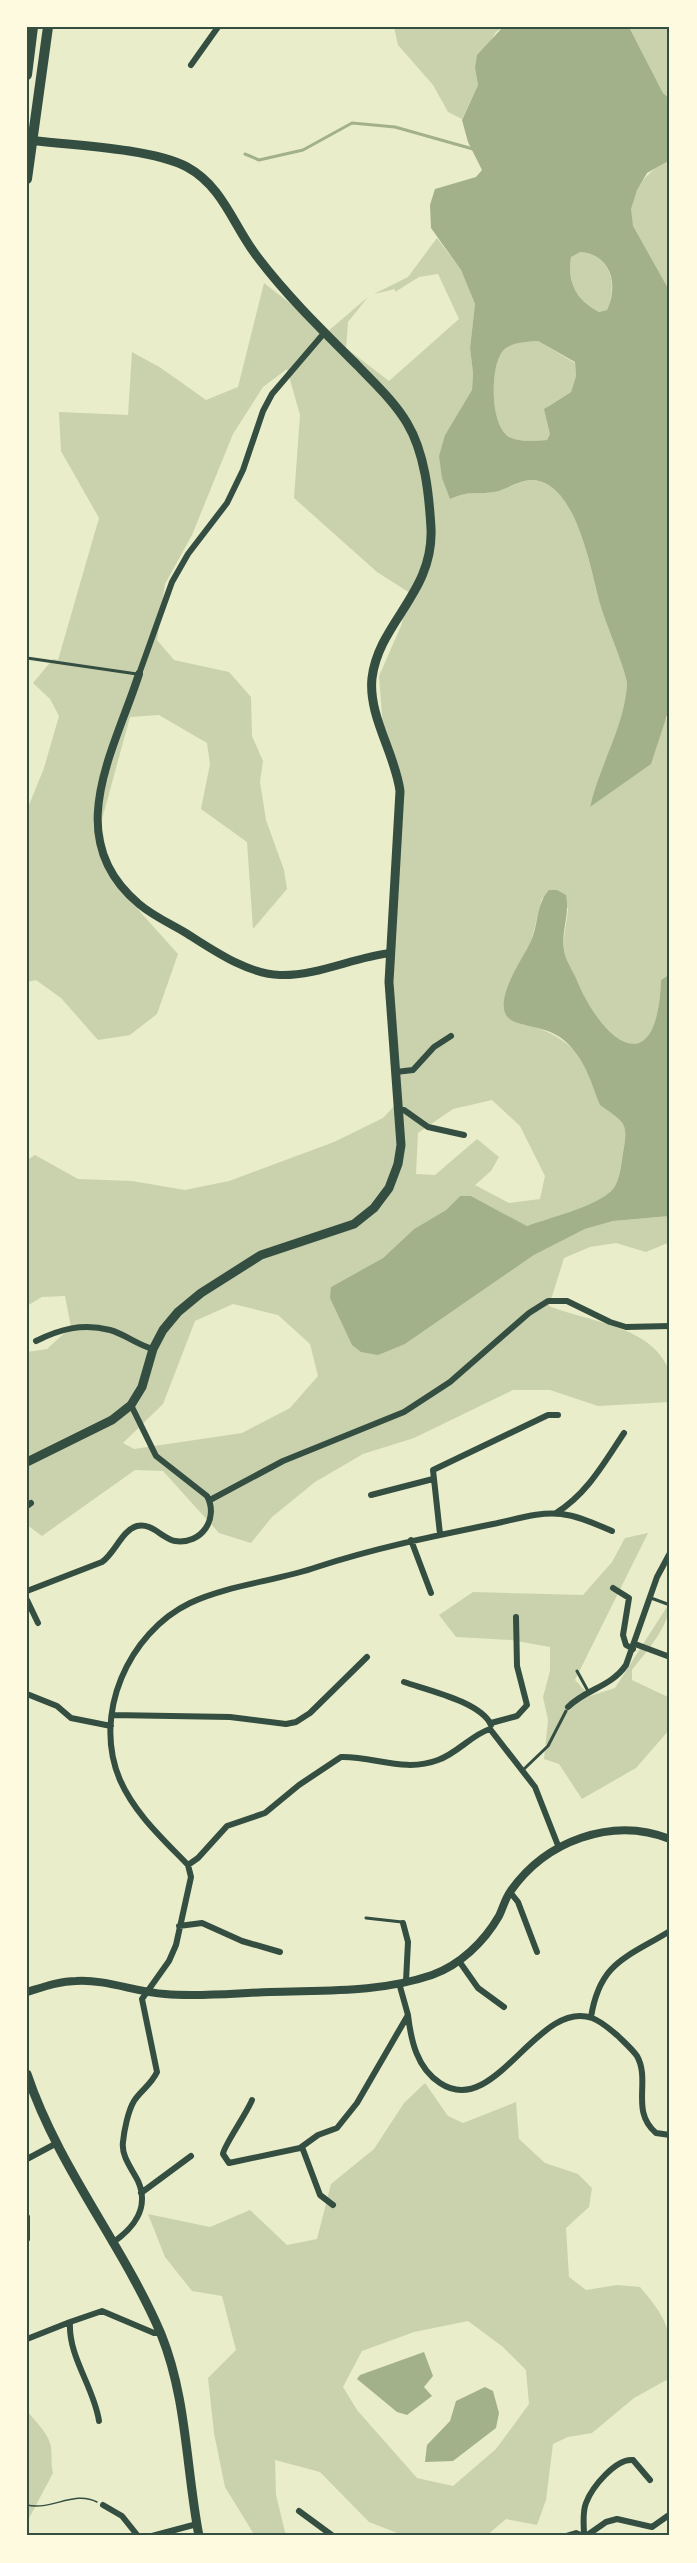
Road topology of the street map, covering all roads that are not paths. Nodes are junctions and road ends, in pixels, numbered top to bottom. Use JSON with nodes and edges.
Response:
{"nodes":[{"id":1,"x":33,"y":27,"type":"edge"},
{"id":2,"x":48,"y":27,"type":"edge"},
{"id":3,"x":218,"y":27,"type":"edge"},
{"id":4,"x":191,"y":65,"type":"dead end"},
{"id":5,"x":27,"y":75,"type":"edge"},
{"id":6,"x":29,"y":146,"type":"edge"},
{"id":7,"x":27,"y":179,"type":"edge"},
{"id":8,"x":325,"y":332,"type":"junction"},
{"id":9,"x":27,"y":658,"type":"edge"},
{"id":10,"x":139,"y":674,"type":"junction"},
{"id":11,"x":391,"y":953,"type":"junction"},
{"id":12,"x":451,"y":1036,"type":"dead end"},
{"id":13,"x":396,"y":1072,"type":"junction"},
{"id":14,"x":399,"y":1110,"type":"junction"},
{"id":15,"x":464,"y":1135,"type":"dead end"},
{"id":16,"x":670,"y":1326,"type":"edge"},
{"id":17,"x":36,"y":1341,"type":"dead end"},
{"id":18,"x":153,"y":1349,"type":"junction"},
{"id":19,"x":130,"y":1405,"type":"junction"},
{"id":20,"x":558,"y":1416,"type":"dead end"},
{"id":21,"x":624,"y":1433,"type":"dead end"},
{"id":22,"x":27,"y":1462,"type":"edge"},
{"id":23,"x":433,"y":1479,"type":"junction"},
{"id":24,"x":371,"y":1495,"type":"dead end"},
{"id":25,"x":210,"y":1500,"type":"junction"},
{"id":26,"x":556,"y":1513,"type":"junction"},
{"id":27,"x":612,"y":1532,"type":"dead end"},
{"id":28,"x":440,"y":1534,"type":"junction"},
{"id":29,"x":411,"y":1540,"type":"junction"},
{"id":30,"x":670,"y":1553,"type":"edge"},
{"id":31,"x":612,"y":1588,"type":"dead end"},
{"id":32,"x":27,"y":1591,"type":"edge"},
{"id":33,"x":430,"y":1593,"type":"dead end"},
{"id":34,"x":651,"y":1598,"type":"junction"},
{"id":35,"x":27,"y":1600,"type":"edge"},
{"id":36,"x":670,"y":1605,"type":"edge"},
{"id":37,"x":516,"y":1617,"type":"dead end"},
{"id":38,"x":38,"y":1623,"type":"dead end"},
{"id":39,"x":634,"y":1646,"type":"junction"},
{"id":40,"x":367,"y":1657,"type":"dead end"},
{"id":41,"x":670,"y":1657,"type":"edge"},
{"id":42,"x":577,"y":1671,"type":"dead end"},
{"id":43,"x":404,"y":1682,"type":"dead end"},
{"id":44,"x":589,"y":1693,"type":"junction"},
{"id":45,"x":27,"y":1694,"type":"edge"},
{"id":46,"x":567,"y":1709,"type":"joint"},
{"id":47,"x":112,"y":1715,"type":"junction"},
{"id":48,"x":111,"y":1726,"type":"junction"},
{"id":49,"x":490,"y":1726,"type":"junction"},
{"id":50,"x":524,"y":1769,"type":"junction"},
{"id":51,"x":670,"y":1839,"type":"edge"},
{"id":52,"x":559,"y":1848,"type":"junction"},
{"id":53,"x":188,"y":1865,"type":"junction"},
{"id":54,"x":510,"y":1892,"type":"junction"},
{"id":55,"x":366,"y":1918,"type":"dead end"},
{"id":56,"x":403,"y":1923,"type":"joint"},
{"id":57,"x":179,"y":1926,"type":"junction"},
{"id":58,"x":670,"y":1931,"type":"edge"},
{"id":59,"x":280,"y":1952,"type":"dead end"},
{"id":60,"x":537,"y":1952,"type":"dead end"},
{"id":61,"x":459,"y":1961,"type":"junction"},
{"id":62,"x":403,"y":1982,"type":"junction"},
{"id":63,"x":27,"y":1992,"type":"edge"},
{"id":64,"x":147,"y":1992,"type":"junction"},
{"id":65,"x":504,"y":2007,"type":"dead end"},
{"id":66,"x":408,"y":2015,"type":"junction"},
{"id":67,"x":591,"y":2017,"type":"junction"},
{"id":68,"x":27,"y":2074,"type":"edge"},
{"id":69,"x":252,"y":2100,"type":"dead end"},
{"id":70,"x":670,"y":2135,"type":"edge"},
{"id":71,"x":57,"y":2143,"type":"junction"},
{"id":72,"x":302,"y":2147,"type":"junction"},
{"id":73,"x":191,"y":2156,"type":"dead end"},
{"id":74,"x":27,"y":2159,"type":"edge"},
{"id":75,"x":141,"y":2193,"type":"junction"},
{"id":76,"x":333,"y":2205,"type":"dead end"},
{"id":77,"x":27,"y":2217,"type":"edge"},
{"id":78,"x":27,"y":2239,"type":"edge"},
{"id":79,"x":112,"y":2243,"type":"junction"},
{"id":80,"x":70,"y":2322,"type":"junction"},
{"id":81,"x":160,"y":2333,"type":"junction"},
{"id":82,"x":27,"y":2339,"type":"edge"},
{"id":83,"x":99,"y":2421,"type":"dead end"},
{"id":84,"x":650,"y":2480,"type":"dead end"},
{"id":85,"x":103,"y":2505,"type":"road end"},
{"id":86,"x":299,"y":2511,"type":"dead end"},
{"id":87,"x":669,"y":2515,"type":"edge"},
{"id":88,"x":197,"y":2524,"type":"junction"},
{"id":89,"x":138,"y":2536,"type":"edge"},
{"id":90,"x":152,"y":2536,"type":"edge"},
{"id":91,"x":199,"y":2536,"type":"edge"},
{"id":92,"x":333,"y":2536,"type":"edge"},
{"id":93,"x":566,"y":2536,"type":"edge"},
{"id":94,"x":584,"y":2536,"type":"edge"}],
"edges":[{"from":1,"to":5,"type":"highway"},
{"from":2,"to":6,"type":"highway"},
{"from":3,"to":4,"type":"street"},
{"from":6,"to":7,"type":"highway"},
{"from":6,"to":8,"type":"main road"},
{"from":8,"to":10,"type":"street"},
{"from":8,"to":11,"type":"main road"},
{"from":9,"to":10,"type":"lane"},
{"from":10,"to":11,"type":"street"},
{"from":11,"to":13,"type":"main road"},
{"from":12,"to":13,"type":"street"},
{"from":13,"to":14,"type":"main road"},
{"from":14,"to":15,"type":"street"},
{"from":14,"to":18,"type":"main road"},
{"from":16,"to":25,"type":"street"},
{"from":17,"to":18,"type":"street"},
{"from":18,"to":19,"type":"main road"},
{"from":19,"to":22,"type":"main road"},
{"from":19,"to":25,"type":"street"},
{"from":20,"to":23,"type":"street"},
{"from":21,"to":26,"type":"street"},
{"from":23,"to":24,"type":"street"},
{"from":23,"to":28,"type":"street"},
{"from":25,"to":32,"type":"street"},
{"from":26,"to":27,"type":"street"},
{"from":26,"to":28,"type":"street"},
{"from":28,"to":29,"type":"street"},
{"from":29,"to":33,"type":"street"},
{"from":29,"to":47,"type":"street"},
{"from":30,"to":34,"type":"street"},
{"from":31,"to":39,"type":"street"},
{"from":34,"to":36,"type":"lane"},
{"from":34,"to":39,"type":"street"},
{"from":35,"to":38,"type":"street"},
{"from":37,"to":49,"type":"street"},
{"from":39,"to":41,"type":"street"},
{"from":39,"to":44,"type":"street"},
{"from":40,"to":47,"type":"street"},
{"from":42,"to":44,"type":"lane"},
{"from":43,"to":49,"type":"street"},
{"from":44,"to":46,"type":"street"},
{"from":45,"to":48,"type":"street"},
{"from":46,"to":50,"type":"lane"},
{"from":47,"to":48,"type":"street"},
{"from":48,"to":53,"type":"street"},
{"from":49,"to":50,"type":"street"},
{"from":49,"to":53,"type":"street"},
{"from":50,"to":52,"type":"street"},
{"from":51,"to":52,"type":"main road"},
{"from":52,"to":54,"type":"main road"},
{"from":53,"to":57,"type":"street"},
{"from":54,"to":60,"type":"street"},
{"from":54,"to":61,"type":"main road"},
{"from":55,"to":56,"type":"lane"},
{"from":56,"to":62,"type":"street"},
{"from":57,"to":59,"type":"street"},
{"from":57,"to":64,"type":"street"},
{"from":58,"to":67,"type":"street"},
{"from":61,"to":62,"type":"main road"},
{"from":61,"to":65,"type":"street"},
{"from":62,"to":64,"type":"main road"},
{"from":62,"to":66,"type":"street"},
{"from":63,"to":64,"type":"main road"},
{"from":64,"to":75,"type":"street"},
{"from":66,"to":67,"type":"street"},
{"from":66,"to":72,"type":"street"},
{"from":67,"to":70,"type":"street"},
{"from":68,"to":71,"type":"main road"},
{"from":69,"to":72,"type":"street"},
{"from":71,"to":74,"type":"street"},
{"from":71,"to":79,"type":"main road"},
{"from":72,"to":76,"type":"street"},
{"from":73,"to":75,"type":"street"},
{"from":75,"to":79,"type":"street"},
{"from":77,"to":78,"type":"street"},
{"from":79,"to":81,"type":"main road"},
{"from":80,"to":81,"type":"street"},
{"from":80,"to":82,"type":"street"},
{"from":80,"to":83,"type":"street"},
{"from":81,"to":88,"type":"main road"},
{"from":84,"to":94,"type":"street"},
{"from":85,"to":89,"type":"street"},
{"from":86,"to":92,"type":"street"},
{"from":87,"to":94,"type":"street"},
{"from":88,"to":90,"type":"street"},
{"from":88,"to":91,"type":"main road"},
{"from":93,"to":94,"type":"street"}]}
